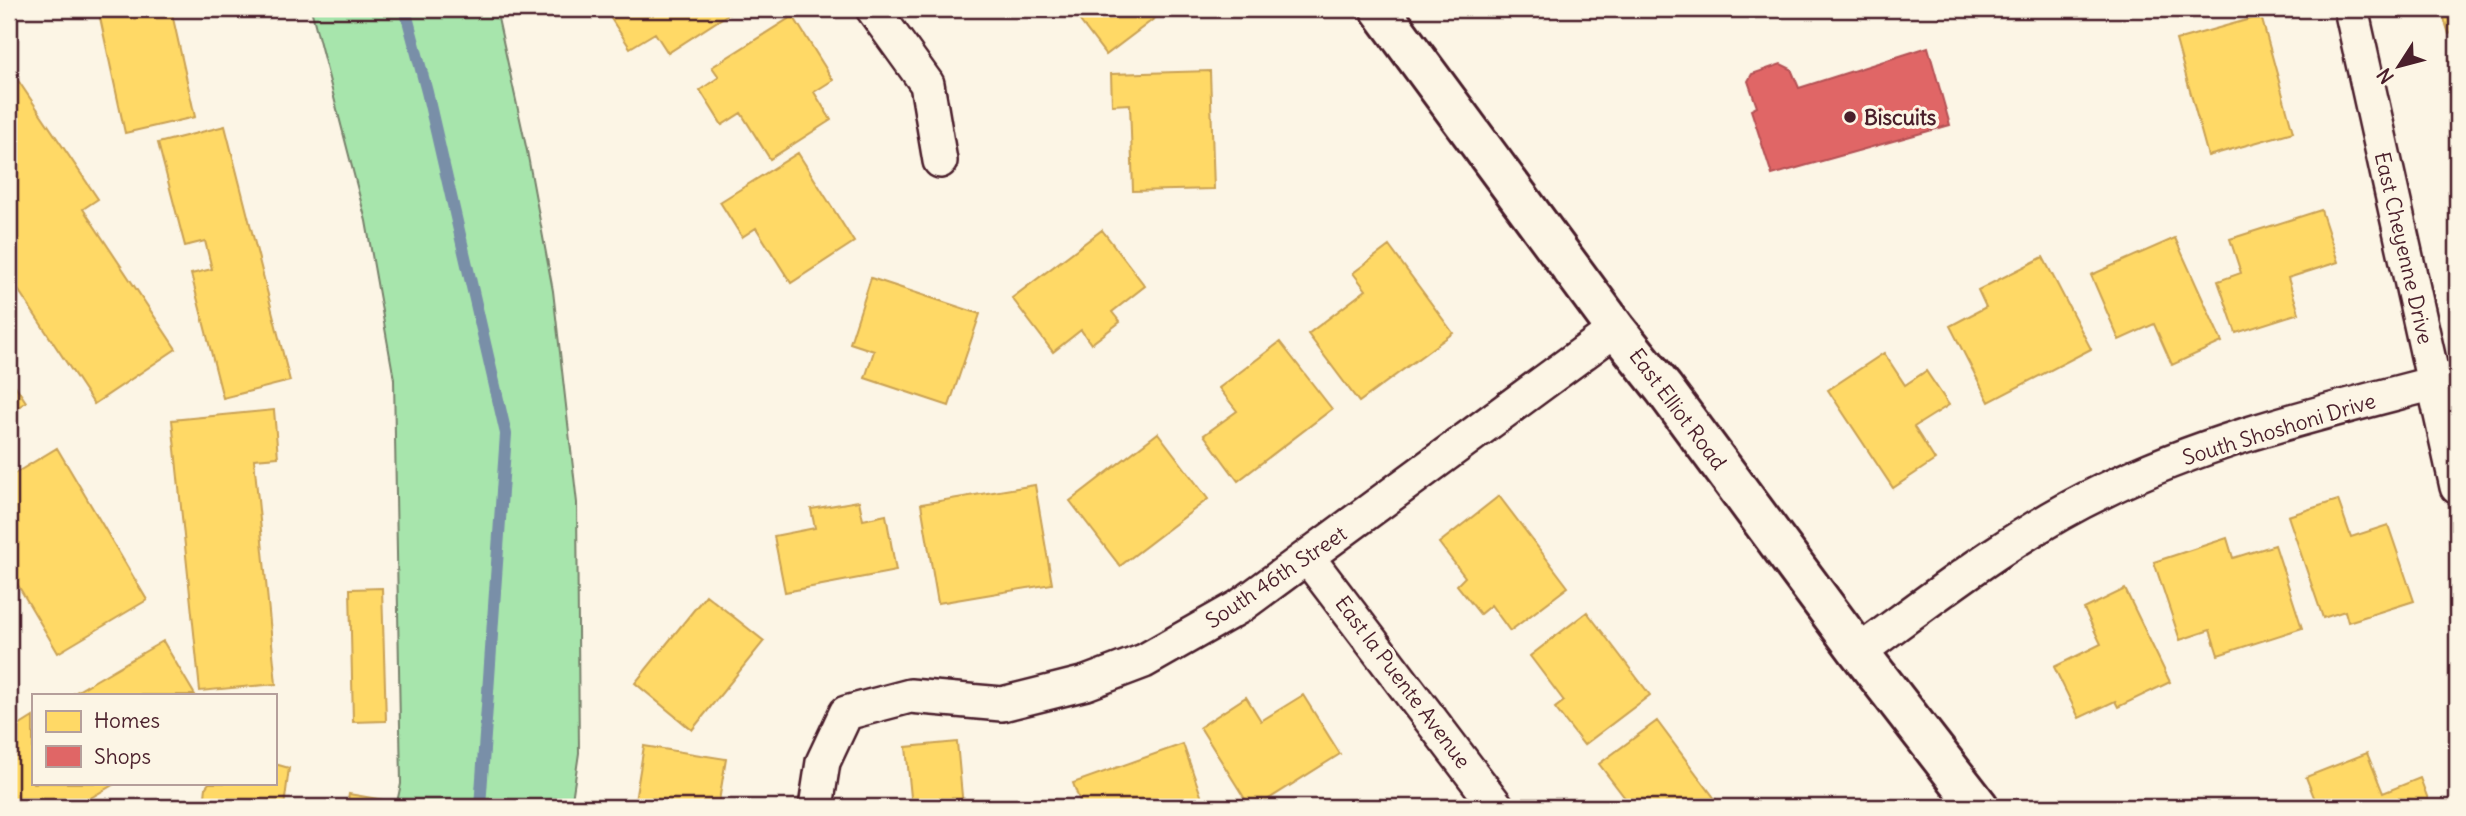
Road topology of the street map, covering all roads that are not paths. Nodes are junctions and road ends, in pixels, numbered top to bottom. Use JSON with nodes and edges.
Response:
{"nodes":[{"id":1,"x":873,"y":9,"type":"edge"},
{"id":2,"x":1380,"y":9,"type":"edge"},
{"id":3,"x":2351,"y":9,"type":"edge"},
{"id":4,"x":940,"y":161,"type":"dead end"},
{"id":5,"x":1616,"y":329,"type":"junction"},
{"id":6,"x":2446,"y":380,"type":"edge"},
{"id":7,"x":2457,"y":487,"type":"edge"},
{"id":8,"x":1308,"y":558,"type":"junction"},
{"id":9,"x":1859,"y":652,"type":"junction"},
{"id":10,"x":816,"y":807,"type":"edge"},
{"id":11,"x":1497,"y":807,"type":"edge"},
{"id":12,"x":1979,"y":807,"type":"edge"}],
"edges":[{"from":1,"to":4,"type":"street"},
{"from":2,"to":5,"type":"main road","name":"East Elliot Road"},
{"from":3,"to":6,"type":"street","name":"East Cheyenne Drive"},
{"from":5,"to":8,"type":"street","name":"South 46th Street"},
{"from":5,"to":9,"type":"main road","name":"East Elliot Road"},
{"from":6,"to":7,"type":"street","name":"East Cheyenne Drive"},
{"from":6,"to":9,"type":"street","name":"South Shoshoni Drive"},
{"from":8,"to":10,"type":"street","name":"South 46th Street"},
{"from":8,"to":11,"type":"street","name":"East la Puente Avenue"},
{"from":9,"to":12,"type":"main road","name":"East Elliot Road"}]}
